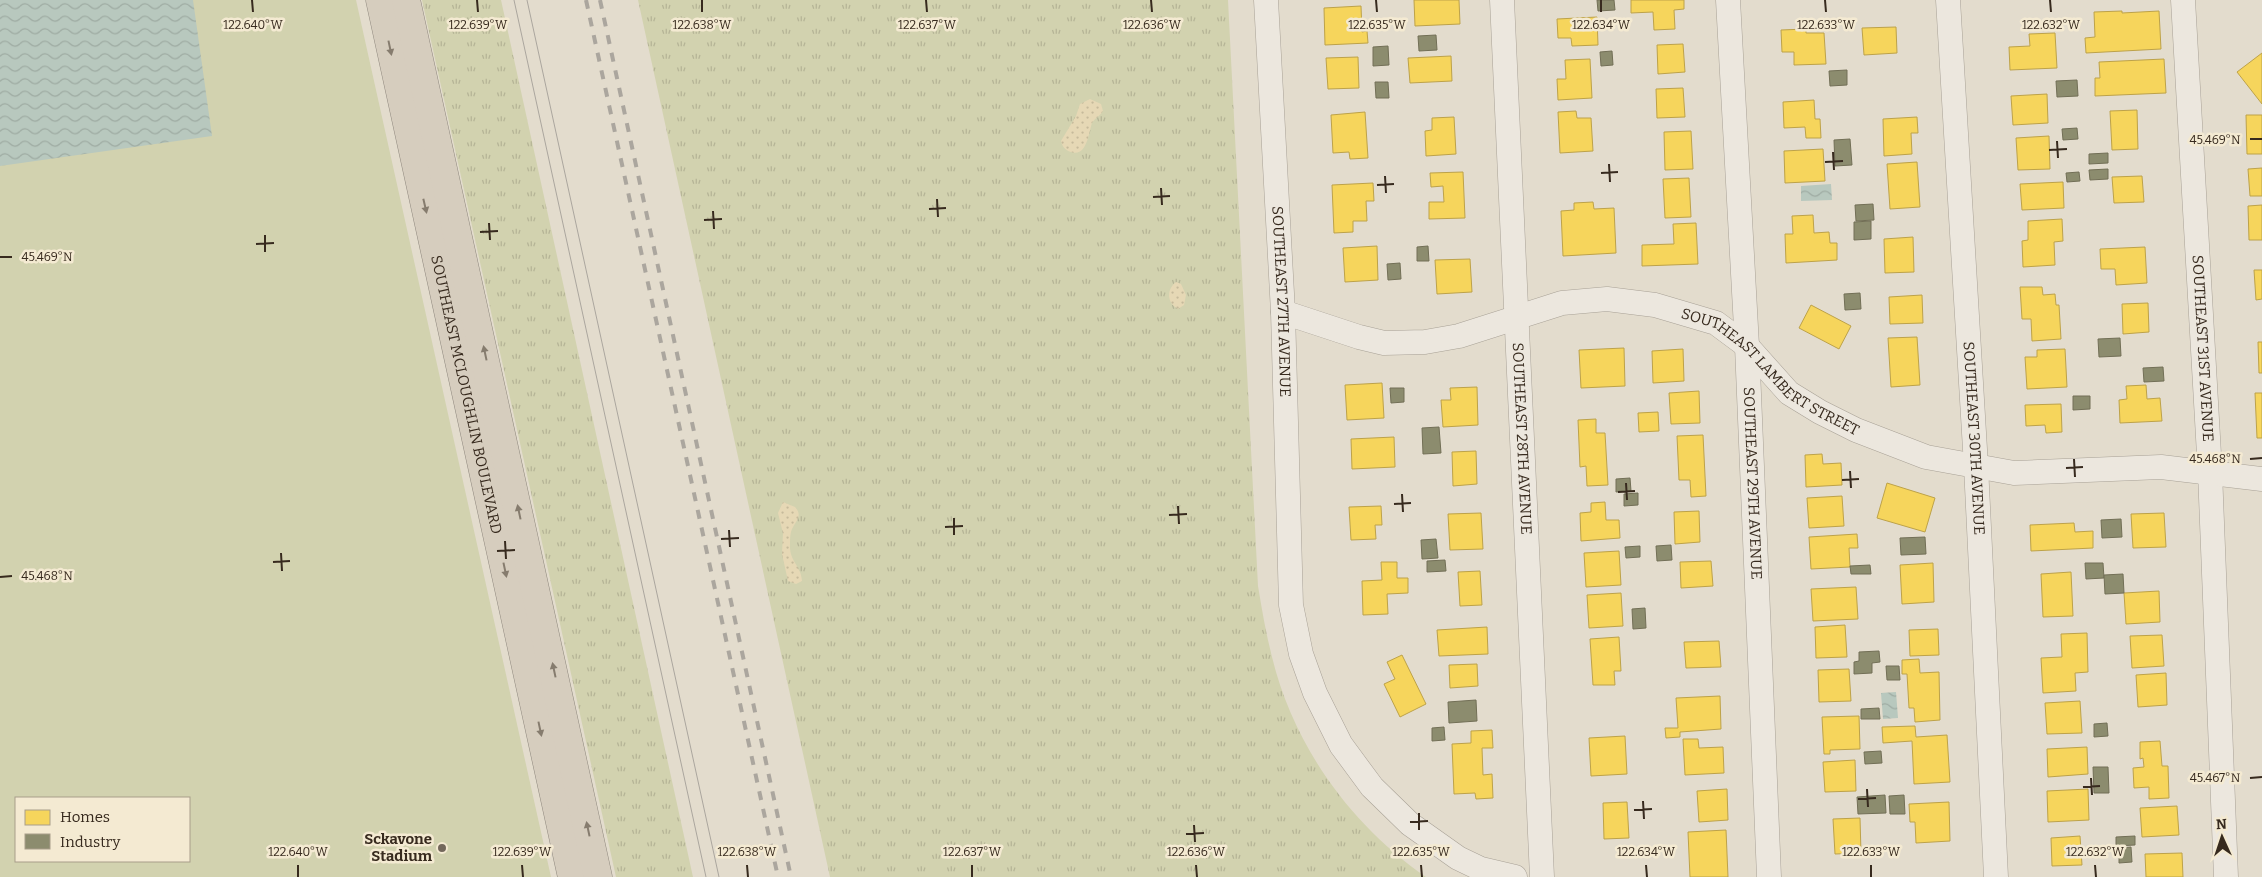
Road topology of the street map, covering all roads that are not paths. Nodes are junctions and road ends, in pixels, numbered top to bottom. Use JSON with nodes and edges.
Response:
{"nodes":[{"id":1,"x":380,"y":0,"type":"edge"},
{"id":2,"x":406,"y":0,"type":"edge"},
{"id":3,"x":1266,"y":0,"type":"edge"},
{"id":4,"x":1502,"y":0,"type":"edge"},
{"id":5,"x":1728,"y":0,"type":"edge"},
{"id":6,"x":1948,"y":0,"type":"edge"},
{"id":7,"x":2184,"y":0,"type":"edge"},
{"id":8,"x":1283,"y":312,"type":"junction"},
{"id":9,"x":1517,"y":317,"type":"junction"},
{"id":10,"x":1747,"y":346,"type":"junction"},
{"id":11,"x":1976,"y":466,"type":"junction"},
{"id":12,"x":2210,"y":472,"type":"junction"},
{"id":13,"x":2262,"y":479,"type":"edge"},
{"id":14,"x":572,"y":877,"type":"edge"},
{"id":15,"x":598,"y":877,"type":"edge"},
{"id":16,"x":1515,"y":877,"type":"edge"},
{"id":17,"x":1542,"y":877,"type":"edge"},
{"id":18,"x":1769,"y":877,"type":"edge"},
{"id":19,"x":1996,"y":877,"type":"edge"},
{"id":20,"x":2226,"y":877,"type":"edge"}],
"edges":[{"from":1,"to":14,"type":"highway","name":"SOUTHEAST MCLOUGHLIN BOULEVARD","one_way":true},
{"from":15,"to":2,"type":"highway","name":"SOUTHEAST MCLOUGHLIN BOULEVARD","one_way":true},
{"from":3,"to":8,"type":"street","name":"SOUTHEAST 27TH AVENUE"},
{"from":4,"to":9,"type":"street","name":"SOUTHEAST 28TH AVENUE"},
{"from":5,"to":10,"type":"street","name":"SOUTHEAST 29TH AVENUE"},
{"from":6,"to":11,"type":"street","name":"SOUTHEAST 30TH AVENUE"},
{"from":7,"to":12,"type":"street","name":"SOUTHEAST 31ST AVENUE"},
{"from":8,"to":9,"type":"street","name":"SOUTHEAST LAMBERT STREET"},
{"from":8,"to":16,"type":"street","name":"SOUTHEAST 27TH AVENUE"},
{"from":9,"to":10,"type":"street","name":"SOUTHEAST LAMBERT STREET"},
{"from":9,"to":17,"type":"street","name":"SOUTHEAST 28TH AVENUE"},
{"from":10,"to":11,"type":"street","name":"SOUTHEAST LAMBERT STREET"},
{"from":10,"to":18,"type":"street","name":"SOUTHEAST 29TH AVENUE"},
{"from":11,"to":12,"type":"street","name":"SOUTHEAST LAMBERT STREET"},
{"from":11,"to":19,"type":"street","name":"SOUTHEAST 30TH AVENUE"},
{"from":12,"to":13,"type":"street","name":"SOUTHEAST LAMBERT STREET"},
{"from":12,"to":20,"type":"street","name":"SOUTHEAST 31ST AVENUE"}]}
